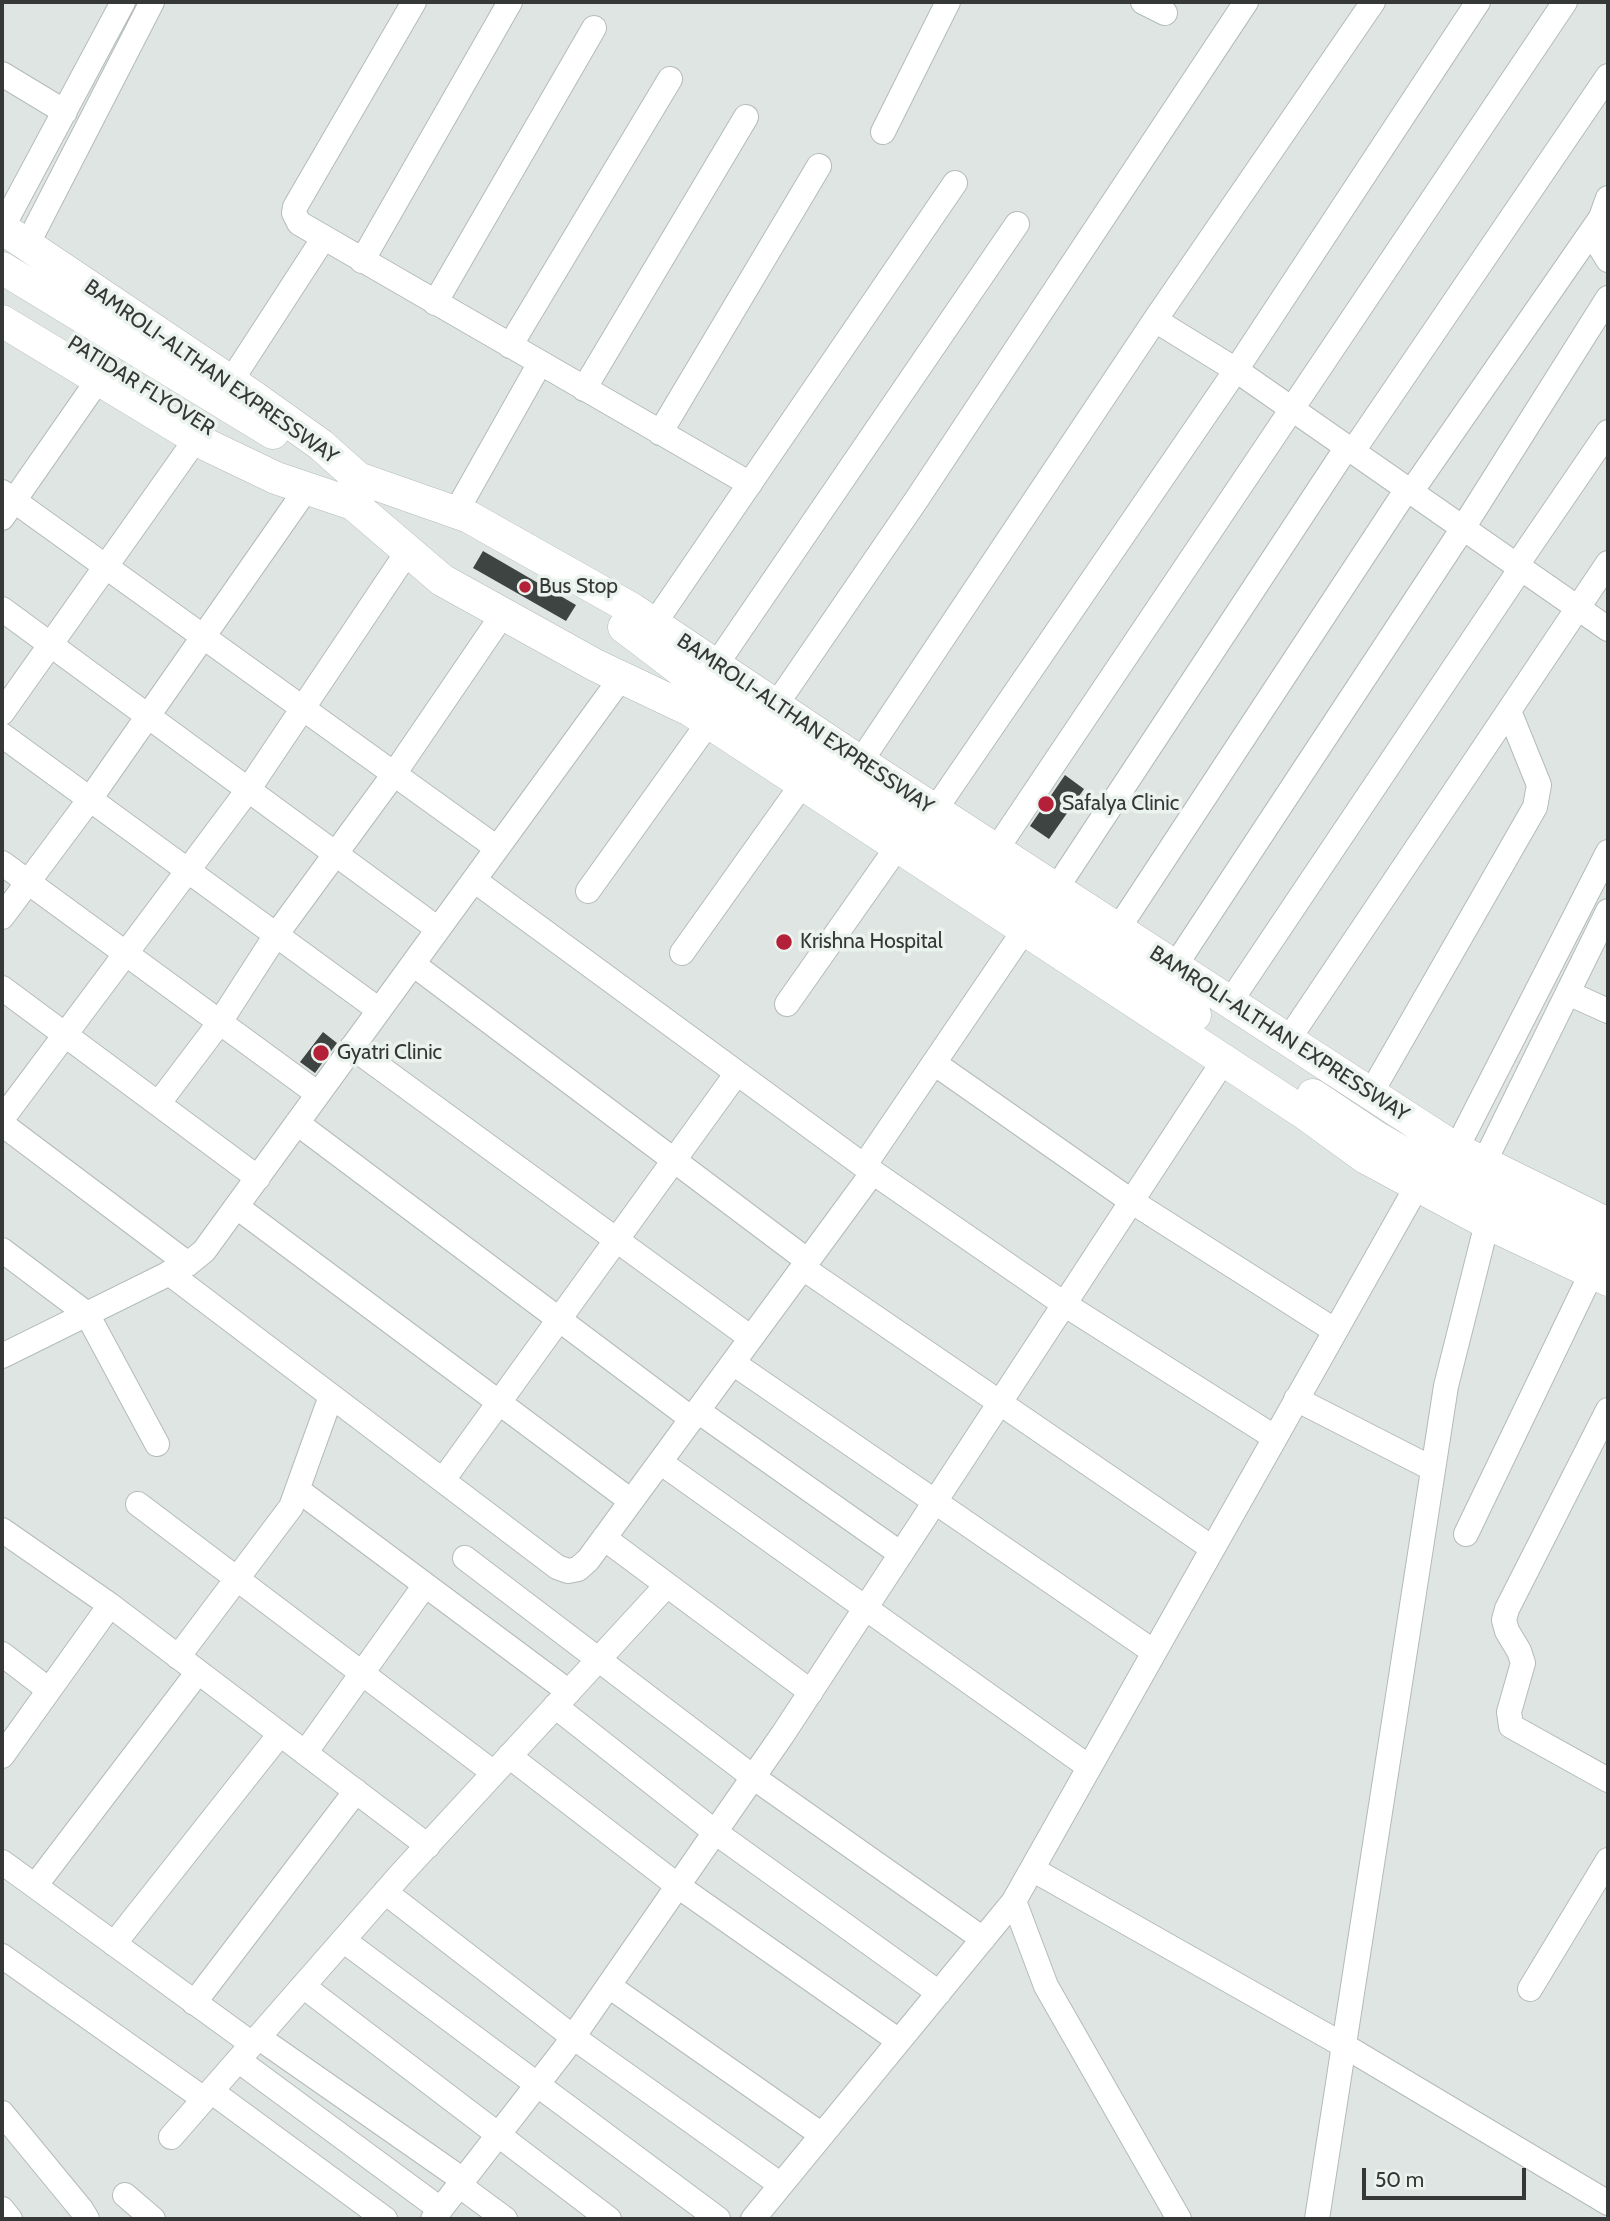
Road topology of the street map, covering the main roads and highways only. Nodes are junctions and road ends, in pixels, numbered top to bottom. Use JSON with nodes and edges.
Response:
{"nodes":[{"id":1,"x":11,"y":234,"type":"edge"},
{"id":2,"x":2,"y":268,"type":"edge"},
{"id":3,"x":2,"y":300,"type":"edge"},
{"id":4,"x":2,"y":321,"type":"edge"},
{"id":5,"x":218,"y":429,"type":"junction"},
{"id":6,"x":321,"y":445,"type":"junction"},
{"id":7,"x":356,"y":491,"type":"junction"},
{"id":8,"x":710,"y":677,"type":"junction"},
{"id":9,"x":848,"y":782,"type":"junction"},
{"id":10,"x":1460,"y":1181,"type":"junction"},
{"id":11,"x":1608,"y":1224,"type":"edge"},
{"id":12,"x":1603,"y":1268,"type":"edge"}],
"edges":[{"from":1,"to":6,"type":"main road","name":"BAMROLI-ALTHAN EXPRESSWAY"},
{"from":2,"to":5,"type":"main road","name":"PATIDAR FLYOVER"},
{"from":3,"to":5,"type":"main road","name":"PATIDAR FLYOVER"},
{"from":4,"to":5,"type":"main road"},
{"from":5,"to":6,"type":"main road","name":"PATIDAR FLYOVER"},
{"from":5,"to":7,"type":"main road","name":"PATIDAR FLYOVER"},
{"from":6,"to":7,"type":"main road","name":"BAMROLI-ALTHAN EXPRESSWAY"},
{"from":7,"to":8,"type":"main road"},
{"from":7,"to":8,"type":"main road","name":"BAMROLI-ALTHAN EXPRESSWAY"},
{"from":7,"to":9,"type":"main road"},
{"from":8,"to":9,"type":"main road","name":"BAMROLI-ALTHAN EXPRESSWAY"},
{"from":8,"to":9,"type":"main road","name":"BAMROLI-ALTHAN EXPRESSWAY"},
{"from":9,"to":10,"type":"main road","name":"BAMROLI-ALTHAN EXPRESSWAY"},
{"from":9,"to":10,"type":"main road","name":"BAMROLI-ALTHAN EXPRESSWAY"},
{"from":9,"to":10,"type":"main road"},
{"from":10,"to":11,"type":"main road","name":"BAMROLI-ALTHAN EXPRESSWAY"},
{"from":10,"to":12,"type":"main road","name":"BAMROLI-ALTHAN EXPRESSWAY"}]}
